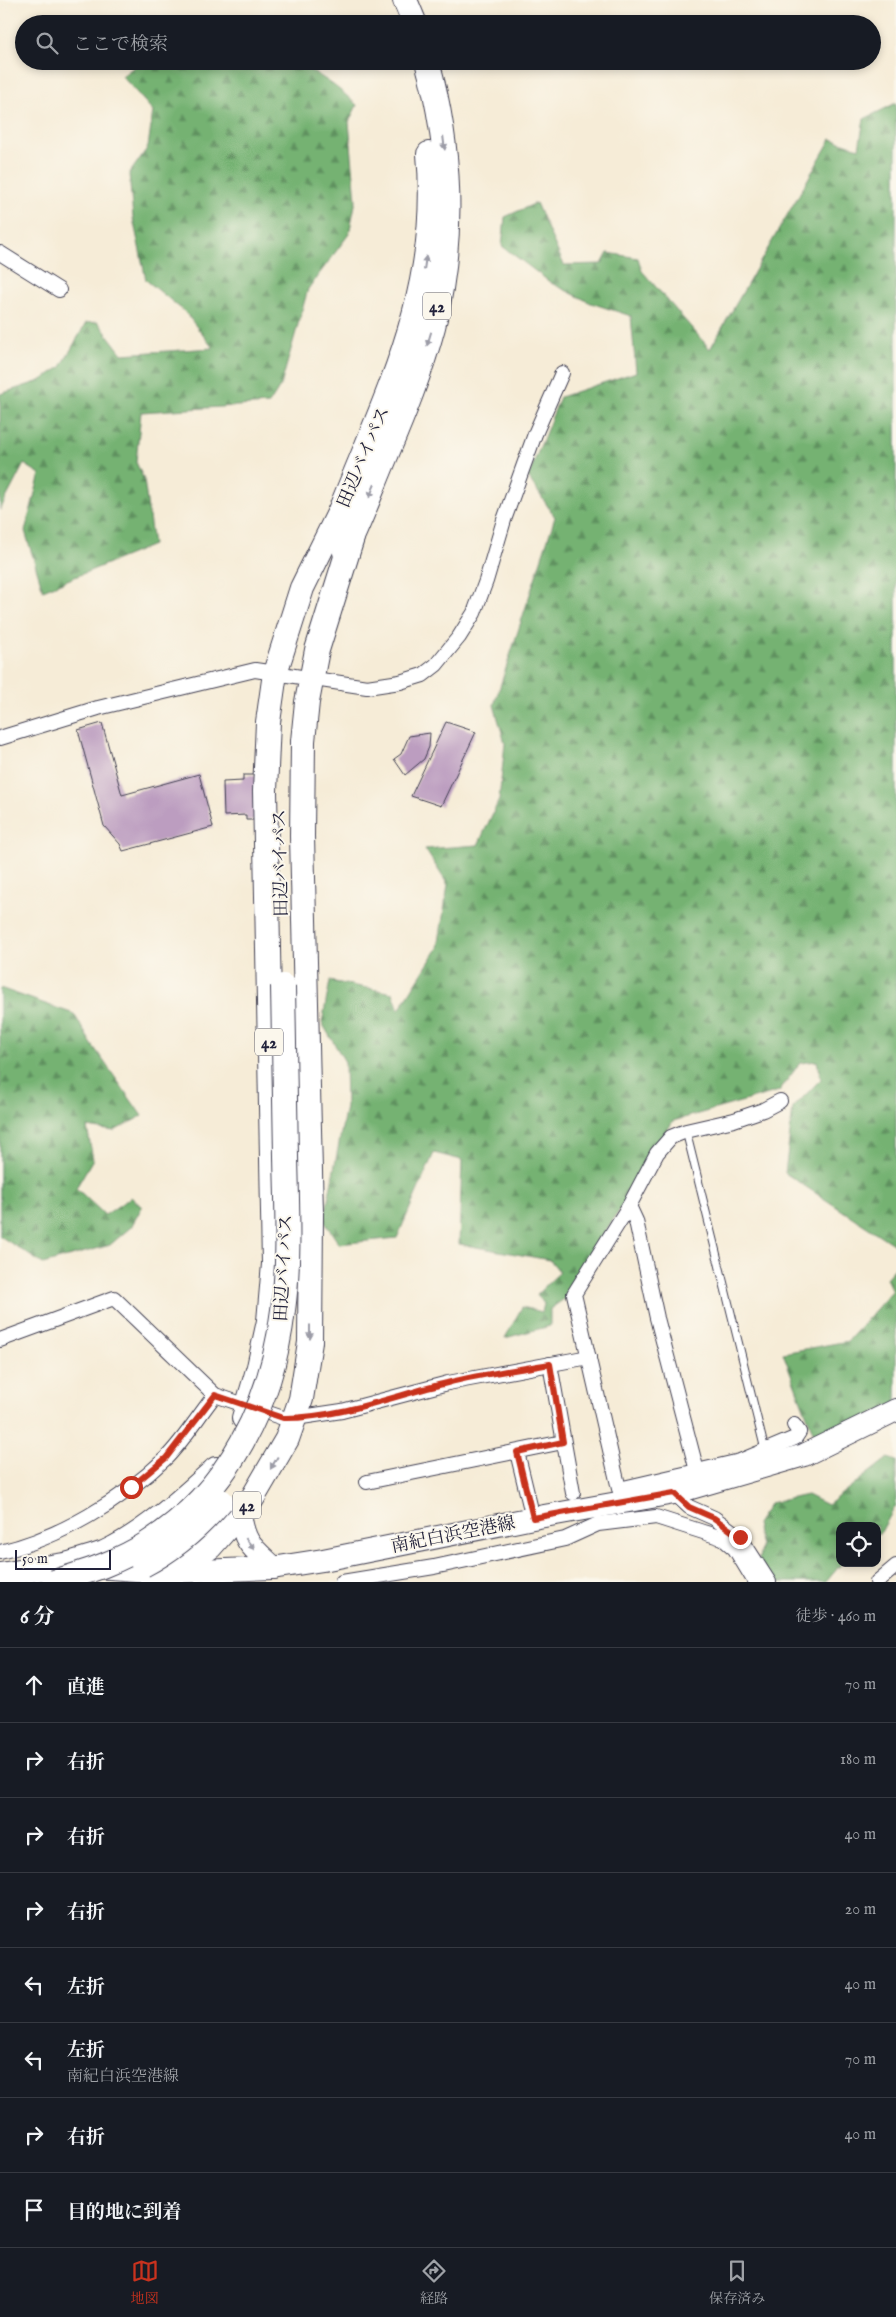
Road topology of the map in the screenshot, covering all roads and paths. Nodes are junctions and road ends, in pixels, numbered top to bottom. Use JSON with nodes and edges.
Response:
{"nodes":[{"id":1,"x":389,"y":0,"type":"edge"},
{"id":2,"x":405,"y":0,"type":"edge"},
{"id":3,"x":395,"y":15,"type":"edge"},
{"id":4,"x":411,"y":15,"type":"edge"},
{"id":5,"x":415,"y":70,"type":"edge"},
{"id":6,"x":429,"y":70,"type":"edge"},
{"id":7,"x":0,"y":253,"type":"edge"},
{"id":8,"x":60,"y":290,"type":"dead end"},
{"id":9,"x":562,"y":373,"type":"dead end"},
{"id":10,"x":293,"y":675,"type":"junction"},
{"id":11,"x":0,"y":738,"type":"edge"},
{"id":12,"x":287,"y":985,"type":"junction"},
{"id":13,"x":780,"y":1101,"type":"dead end"},
{"id":14,"x":686,"y":1131,"type":"junction"},
{"id":15,"x":628,"y":1206,"type":"junction"},
{"id":16,"x":0,"y":1340,"type":"edge"},
{"id":17,"x":589,"y":1357,"type":"junction"},
{"id":18,"x":550,"y":1364,"type":"junction"},
{"id":19,"x":215,"y":1395,"type":"junction"},
{"id":20,"x":247,"y":1407,"type":"junction"},
{"id":21,"x":896,"y":1410,"type":"edge"},
{"id":22,"x":294,"y":1418,"type":"junction"},
{"id":23,"x":794,"y":1425,"type":"dead end"},
{"id":24,"x":563,"y":1442,"type":"junction"},
{"id":25,"x":765,"y":1450,"type":"junction"},
{"id":26,"x":517,"y":1452,"type":"junction"},
{"id":27,"x":224,"y":1463,"type":"junction"},
{"id":28,"x":697,"y":1471,"type":"junction"},
{"id":29,"x":367,"y":1482,"type":"dead end"},
{"id":30,"x":573,"y":1493,"type":"dead end"},
{"id":31,"x":674,"y":1493,"type":"junction"},
{"id":32,"x":240,"y":1513,"type":"junction"},
{"id":33,"x":533,"y":1518,"type":"junction"},
{"id":34,"x":0,"y":1552,"type":"edge"},
{"id":35,"x":70,"y":1564,"type":"junction"},
{"id":36,"x":896,"y":1566,"type":"edge"},
{"id":37,"x":274,"y":1568,"type":"junction"},
{"id":38,"x":0,"y":1576,"type":"edge"},
{"id":39,"x":171,"y":1577,"type":"edge"},
{"id":40,"x":54,"y":1582,"type":"edge"},
{"id":41,"x":103,"y":1582,"type":"edge"},
{"id":42,"x":152,"y":1582,"type":"edge"},
{"id":43,"x":342,"y":1582,"type":"edge"},
{"id":44,"x":755,"y":1582,"type":"edge"},
{"id":45,"x":770,"y":1582,"type":"edge"},
{"id":46,"x":877,"y":1582,"type":"edge"}],
"edges":[{"from":1,"to":3,"type":"highway"},
{"from":2,"to":4,"type":"highway"},
{"from":10,"to":5,"type":"highway","name":"田辺バイパス","number":"42","one_way":true},
{"from":6,"to":10,"type":"highway","name":"田辺バイパス","number":"42","one_way":true},
{"from":7,"to":8,"type":"street"},
{"from":9,"to":10,"type":"street"},
{"from":10,"to":11,"type":"street"},
{"from":10,"to":12,"type":"highway","name":"田辺バイパス","number":"42"},
{"from":10,"to":20,"type":"highway","number":"42"},
{"from":10,"to":22,"type":"highway","number":"42","one_way":true},
{"from":12,"to":40,"type":"highway","name":"田辺バイパス","number":"42","bridge":true},
{"from":12,"to":41,"type":"highway","name":"田辺バイパス","number":"42","bridge":true},
{"from":13,"to":14,"type":"street"},
{"from":14,"to":15,"type":"street"},
{"from":14,"to":25,"type":"lane"},
{"from":15,"to":17,"type":"street"},
{"from":15,"to":28,"type":"street"},
{"from":16,"to":19,"type":"street"},
{"from":17,"to":18,"type":"street"},
{"from":17,"to":28,"type":"street"},
{"from":18,"to":22,"type":"street"},
{"from":18,"to":24,"type":"street"},
{"from":19,"to":20,"type":"street"},
{"from":19,"to":34,"type":"street"},
{"from":20,"to":22,"type":"street"},
{"from":20,"to":27,"type":"highway","number":"42"},
{"from":21,"to":31,"type":"main road","name":"南紀白浜空港線"},
{"from":22,"to":32,"type":"highway","number":"42","one_way":true},
{"from":23,"to":25,"type":"street"},
{"from":24,"to":26,"type":"street"},
{"from":24,"to":30,"type":"street"},
{"from":25,"to":28,"type":"street"},
{"from":26,"to":29,"type":"street"},
{"from":26,"to":33,"type":"street"},
{"from":27,"to":35,"type":"highway","number":"42"},
{"from":27,"to":39,"type":"highway","number":"42"},
{"from":31,"to":33,"type":"main road","name":"南紀白浜空港線"},
{"from":31,"to":45,"type":"street"},
{"from":32,"to":37,"type":"main road","one_way":true},
{"from":32,"to":39,"type":"highway","number":"42"},
{"from":33,"to":37,"type":"main road","name":"南紀白浜空港線"},
{"from":35,"to":38,"type":"highway","number":"42"},
{"from":35,"to":39,"type":"highway","number":"42"},
{"from":36,"to":46,"type":"street"},
{"from":37,"to":39,"type":"main road","name":"南紀白浜空港線"},
{"from":39,"to":42,"type":"highway","number":"42"},
{"from":43,"to":44,"type":"street"}]}
